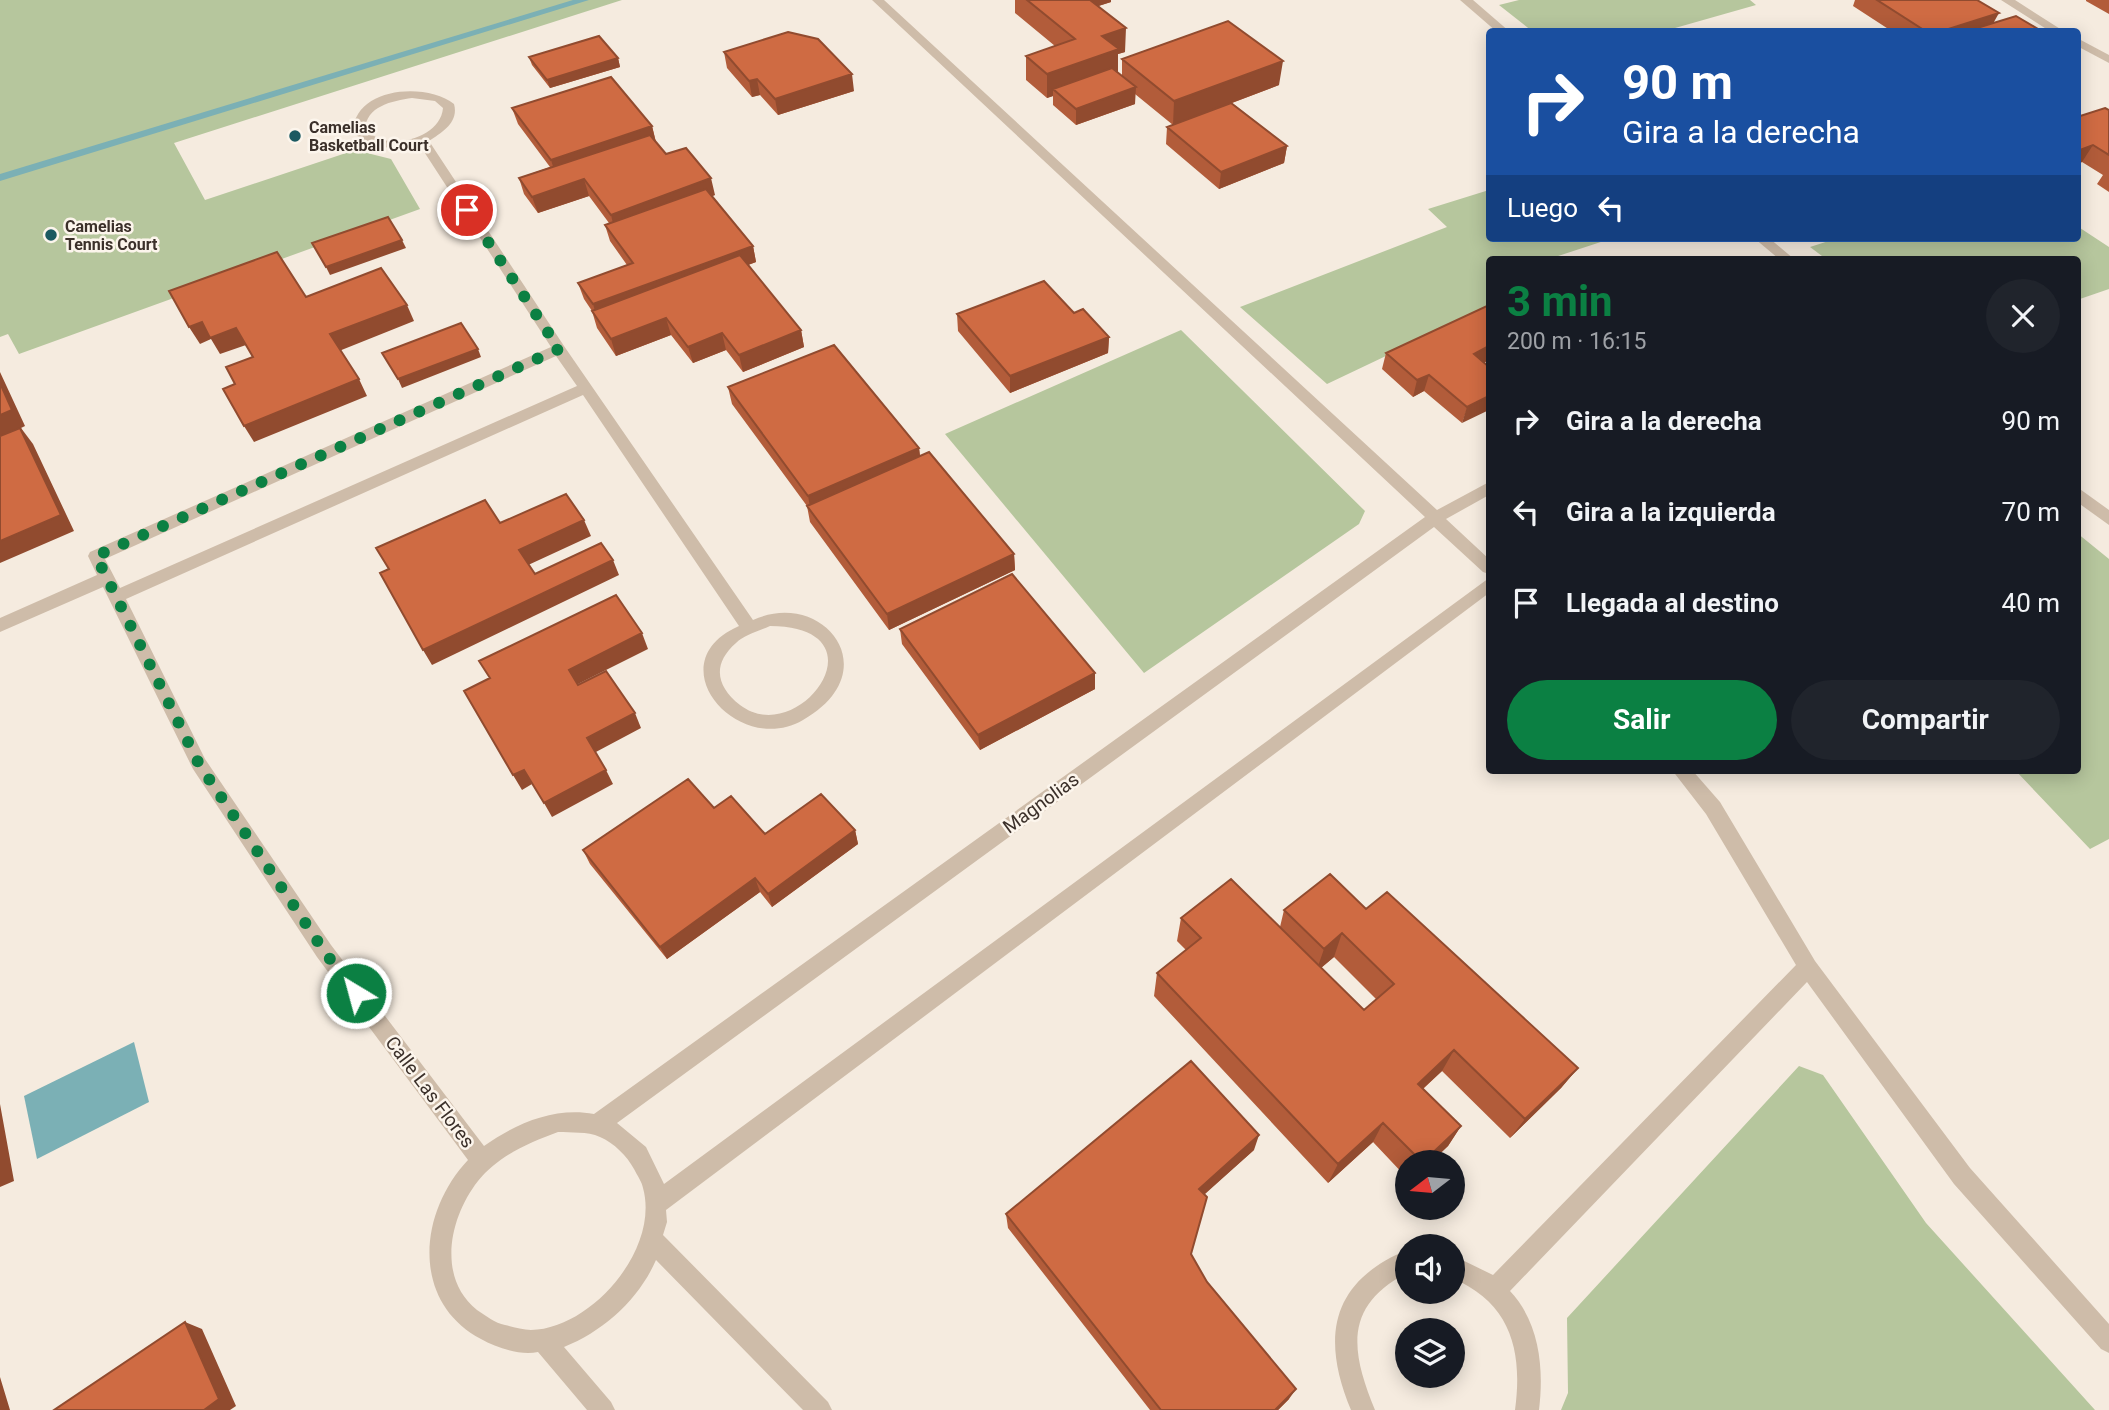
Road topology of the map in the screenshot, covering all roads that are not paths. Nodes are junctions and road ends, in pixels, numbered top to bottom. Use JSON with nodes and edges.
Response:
{"nodes":[{"id":1,"x":878,"y":0,"type":"edge"},
{"id":2,"x":1466,"y":0,"type":"edge"},
{"id":3,"x":2007,"y":0,"type":"edge"},
{"id":4,"x":1500,"y":28,"type":"edge"},
{"id":5,"x":2053,"y":28,"type":"edge"},
{"id":6,"x":2081,"y":43,"type":"edge"},
{"id":7,"x":2109,"y":60,"type":"edge"},
{"id":8,"x":422,"y":140,"type":"junction"},
{"id":9,"x":1766,"y":242,"type":"edge"},
{"id":10,"x":1783,"y":256,"type":"edge"},
{"id":11,"x":559,"y":349,"type":"junction"},
{"id":12,"x":585,"y":388,"type":"junction"},
{"id":13,"x":1486,"y":490,"type":"edge"},
{"id":14,"x":2081,"y":496,"type":"edge"},
{"id":15,"x":1435,"y":518,"type":"junction"},
{"id":16,"x":2109,"y":519,"type":"edge"},
{"id":17,"x":1486,"y":565,"type":"edge"},
{"id":18,"x":106,"y":579,"type":"junction"},
{"id":19,"x":1486,"y":586,"type":"edge"},
{"id":20,"x":115,"y":597,"type":"junction"},
{"id":21,"x":0,"y":625,"type":"edge"},
{"id":22,"x":748,"y":626,"type":"junction"},
{"id":23,"x":1684,"y":774,"type":"edge"},
{"id":24,"x":1808,"y":968,"type":"junction"},
{"id":25,"x":597,"y":1125,"type":"junction"},
{"id":26,"x":482,"y":1161,"type":"junction"},
{"id":27,"x":657,"y":1203,"type":"junction"},
{"id":28,"x":653,"y":1241,"type":"junction"},
{"id":29,"x":1395,"y":1266,"type":"edge"},
{"id":30,"x":1465,"y":1269,"type":"edge"},
{"id":31,"x":1495,"y":1290,"type":"junction"},
{"id":32,"x":542,"y":1340,"type":"junction"},
{"id":33,"x":2109,"y":1342,"type":"edge"},
{"id":34,"x":603,"y":1410,"type":"edge"},
{"id":35,"x":820,"y":1410,"type":"edge"},
{"id":36,"x":1363,"y":1410,"type":"edge"},
{"id":37,"x":1527,"y":1410,"type":"edge"}],
"edges":[{"from":1,"to":15,"type":"street"},
{"from":2,"to":4,"type":"street"},
{"from":3,"to":5,"type":"street"},
{"from":6,"to":7,"type":"street"},
{"from":8,"to":8,"type":"street"},
{"from":8,"to":11,"type":"street"},
{"from":9,"to":10,"type":"street"},
{"from":11,"to":12,"type":"street"},
{"from":11,"to":18,"type":"street","name":"Calle Las Flores"},
{"from":12,"to":20,"type":"street"},
{"from":12,"to":22,"type":"street"},
{"from":13,"to":15,"type":"street","name":"Magnolias"},
{"from":14,"to":16,"type":"street"},
{"from":15,"to":17,"type":"street"},
{"from":15,"to":25,"type":"street","name":"Magnolias"},
{"from":18,"to":20,"type":"street","name":"Calle Las Flores"},
{"from":18,"to":21,"type":"street"},
{"from":19,"to":27,"type":"street"},
{"from":20,"to":26,"type":"street","name":"Calle Las Flores"},
{"from":22,"to":22,"type":"street"},
{"from":23,"to":24,"type":"street"},
{"from":24,"to":31,"type":"street"},
{"from":24,"to":33,"type":"street"},
{"from":25,"to":26,"type":"street"},
{"from":25,"to":27,"type":"street"},
{"from":26,"to":32,"type":"street"},
{"from":27,"to":28,"type":"street"},
{"from":28,"to":32,"type":"street"},
{"from":28,"to":35,"type":"street"},
{"from":29,"to":36,"type":"street"},
{"from":30,"to":31,"type":"street"},
{"from":31,"to":37,"type":"street"},
{"from":32,"to":34,"type":"street"}]}
